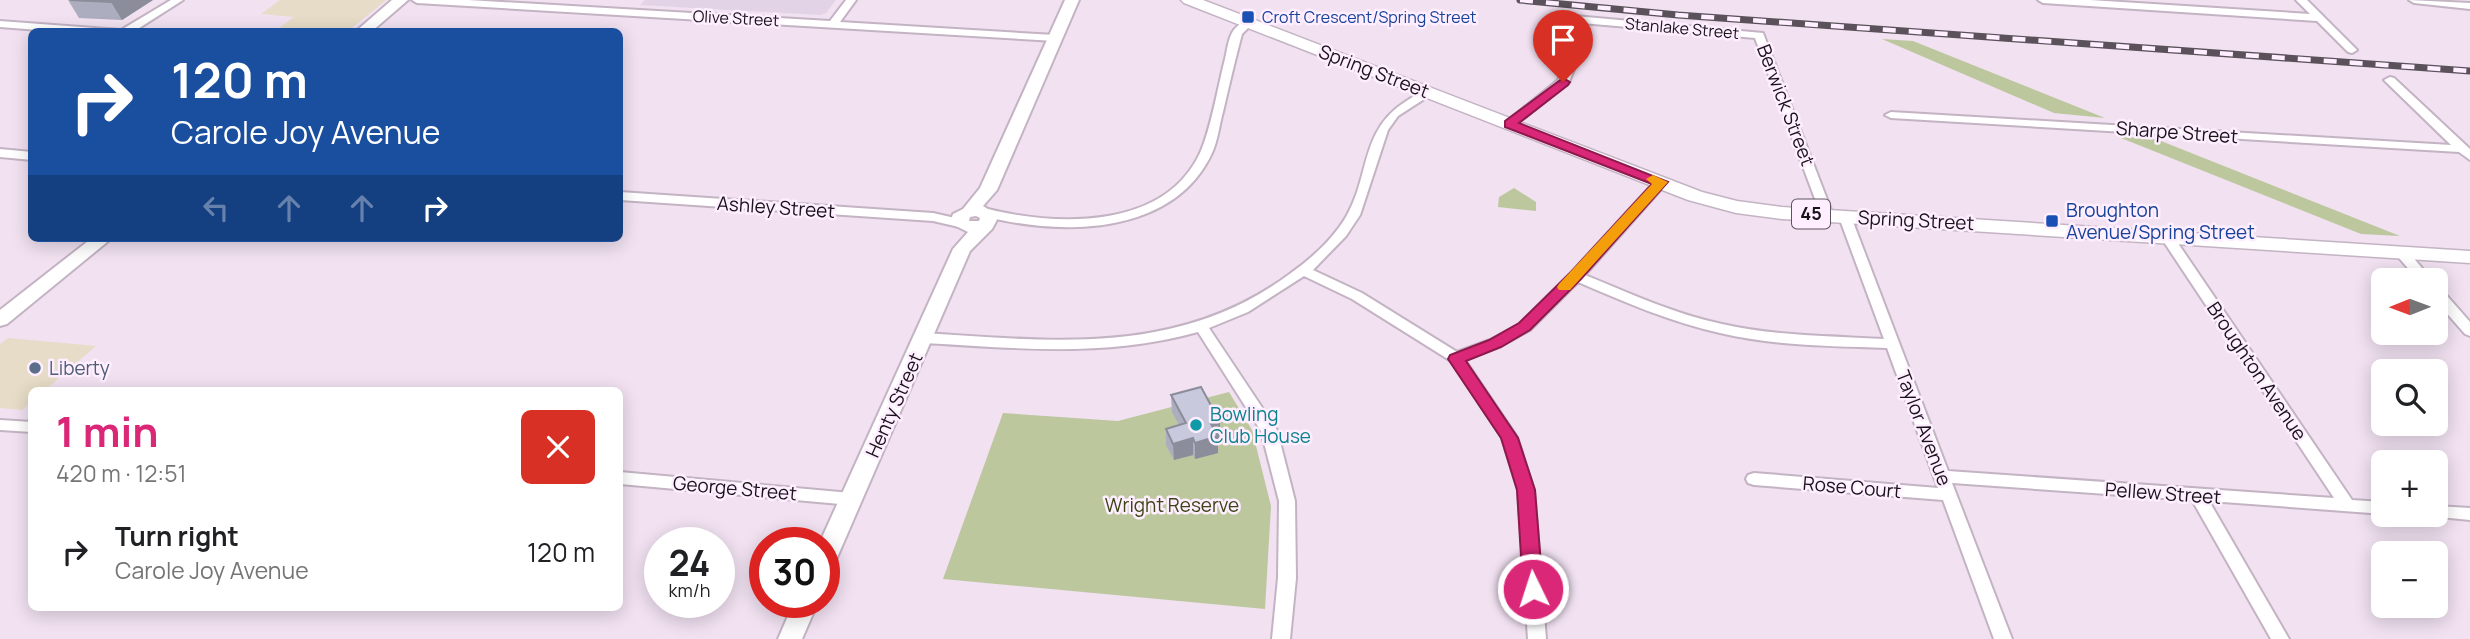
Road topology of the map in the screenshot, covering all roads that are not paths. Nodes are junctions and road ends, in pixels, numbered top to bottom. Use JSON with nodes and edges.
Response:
{"nodes":[{"id":1,"x":178,"y":0,"type":"edge"},
{"id":2,"x":401,"y":0,"type":"edge"},
{"id":3,"x":417,"y":0,"type":"edge"},
{"id":4,"x":631,"y":0,"type":"edge"},
{"id":5,"x":851,"y":0,"type":"edge"},
{"id":6,"x":1072,"y":0,"type":"edge"},
{"id":7,"x":1189,"y":0,"type":"edge"},
{"id":8,"x":2043,"y":0,"type":"edge"},
{"id":9,"x":2301,"y":0,"type":"edge"},
{"id":10,"x":2413,"y":0,"type":"edge"},
{"id":11,"x":2469,"y":3,"type":"edge"},
{"id":12,"x":620,"y":12,"type":"junction"},
{"id":13,"x":155,"y":16,"type":"junction"},
{"id":14,"x":2318,"y":18,"type":"junction"},
{"id":15,"x":1248,"y":23,"type":"junction"},
{"id":16,"x":0,"y":24,"type":"edge"},
{"id":17,"x":833,"y":25,"type":"junction"},
{"id":18,"x":59,"y":28,"type":"edge"},
{"id":19,"x":132,"y":28,"type":"edge"},
{"id":20,"x":141,"y":28,"type":"edge"},
{"id":21,"x":367,"y":28,"type":"edge"},
{"id":22,"x":1759,"y":35,"type":"joint"},
{"id":23,"x":1055,"y":38,"type":"junction"},
{"id":24,"x":2352,"y":50,"type":"dead end"},
{"id":25,"x":2389,"y":80,"type":"dead end"},
{"id":26,"x":1428,"y":92,"type":"junction"},
{"id":27,"x":1891,"y":115,"type":"dead end"},
{"id":28,"x":1510,"y":124,"type":"junction"},
{"id":29,"x":0,"y":153,"type":"edge"},
{"id":30,"x":2466,"y":153,"type":"edge"},
{"id":31,"x":28,"y":156,"type":"edge"},
{"id":32,"x":1661,"y":182,"type":"junction"},
{"id":33,"x":623,"y":195,"type":"edge"},
{"id":34,"x":1836,"y":216,"type":"junction"},
{"id":35,"x":974,"y":218,"type":"junction"},
{"id":36,"x":2166,"y":236,"type":"junction"},
{"id":37,"x":98,"y":242,"type":"edge"},
{"id":38,"x":2401,"y":252,"type":"junction"},
{"id":39,"x":2470,"y":257,"type":"edge"},
{"id":40,"x":2415,"y":268,"type":"edge"},
{"id":41,"x":1304,"y":271,"type":"junction"},
{"id":42,"x":1576,"y":276,"type":"junction"},
{"id":43,"x":2448,"y":306,"type":"edge"},
{"id":44,"x":0,"y":320,"type":"edge"},
{"id":45,"x":1201,"y":326,"type":"junction"},
{"id":46,"x":2470,"y":331,"type":"edge"},
{"id":47,"x":923,"y":338,"type":"junction"},
{"id":48,"x":1892,"y":344,"type":"junction"},
{"id":49,"x":1456,"y":359,"type":"junction"},
{"id":50,"x":0,"y":425,"type":"edge"},
{"id":51,"x":28,"y":427,"type":"edge"},
{"id":52,"x":1942,"y":476,"type":"junction"},
{"id":53,"x":623,"y":478,"type":"edge"},
{"id":54,"x":1754,"y":479,"type":"dead end"},
{"id":55,"x":1950,"y":495,"type":"junction"},
{"id":56,"x":2198,"y":496,"type":"junction"},
{"id":57,"x":851,"y":499,"type":"junction"},
{"id":58,"x":2348,"y":506,"type":"junction"},
{"id":59,"x":2371,"y":507,"type":"edge"},
{"id":60,"x":2448,"y":513,"type":"edge"},
{"id":61,"x":2470,"y":514,"type":"edge"},
{"id":62,"x":839,"y":527,"type":"edge"},
{"id":63,"x":799,"y":618,"type":"edge"},
{"id":64,"x":790,"y":639,"type":"edge"},
{"id":65,"x":1281,"y":639,"type":"edge"},
{"id":66,"x":1537,"y":639,"type":"edge"},
{"id":67,"x":2003,"y":639,"type":"edge"},
{"id":68,"x":2280,"y":639,"type":"edge"}],
"edges":[{"from":1,"to":13,"type":"street"},
{"from":2,"to":21,"type":"street"},
{"from":3,"to":12,"type":"street","name":"Olive Street"},
{"from":4,"to":12,"type":"street"},
{"from":5,"to":17,"type":"street"},
{"from":6,"to":23,"type":"street"},
{"from":7,"to":15,"type":"main road","name":"Spring Street","number":"45"},
{"from":8,"to":14,"type":"street"},
{"from":9,"to":14,"type":"street"},
{"from":10,"to":11,"type":"street"},
{"from":12,"to":17,"type":"street","name":"Olive Street"},
{"from":13,"to":19,"type":"street"},
{"from":13,"to":20,"type":"street"},
{"from":14,"to":24,"type":"street"},
{"from":15,"to":26,"type":"main road","name":"Spring Street","number":"45"},
{"from":15,"to":35,"type":"street","name":"Ashley Street"},
{"from":16,"to":18,"type":"street"},
{"from":17,"to":23,"type":"street","name":"Olive Street"},
{"from":22,"to":28,"type":"street","name":"Stanlake Street"},
{"from":22,"to":34,"type":"street","name":"Berwick Street"},
{"from":23,"to":35,"type":"street"},
{"from":25,"to":30,"type":"street"},
{"from":26,"to":28,"type":"main road","name":"Spring Street","number":"45"},
{"from":26,"to":41,"type":"street"},
{"from":27,"to":30,"type":"street","name":"Sharpe Street"},
{"from":28,"to":32,"type":"main road","name":"Spring Street","number":"45"},
{"from":29,"to":31,"type":"street"},
{"from":32,"to":34,"type":"main road","name":"Spring Street","number":"45"},
{"from":32,"to":42,"type":"street"},
{"from":33,"to":35,"type":"street","name":"Ashley Street"},
{"from":34,"to":36,"type":"main road","name":"Spring Street","number":"45"},
{"from":34,"to":48,"type":"street","name":"Taylor Avenue"},
{"from":35,"to":47,"type":"street","name":"Henty Street"},
{"from":36,"to":38,"type":"main road","name":"Spring Street","number":"45"},
{"from":36,"to":58,"type":"street","name":"Broughton Avenue"},
{"from":37,"to":44,"type":"street"},
{"from":38,"to":39,"type":"main road","name":"Spring Street","number":"45"},
{"from":38,"to":40,"type":"street"},
{"from":41,"to":45,"type":"street"},
{"from":41,"to":49,"type":"street"},
{"from":42,"to":48,"type":"street"},
{"from":42,"to":49,"type":"street"},
{"from":43,"to":46,"type":"street"},
{"from":45,"to":47,"type":"street"},
{"from":45,"to":65,"type":"street"},
{"from":47,"to":57,"type":"street","name":"Henty Street"},
{"from":48,"to":52,"type":"street","name":"Taylor Avenue"},
{"from":49,"to":66,"type":"street"},
{"from":50,"to":51,"type":"street"},
{"from":52,"to":55,"type":"street","name":"Taylor Avenue"},
{"from":52,"to":56,"type":"street","name":"Pellew Street"},
{"from":53,"to":57,"type":"street","name":"George Street"},
{"from":54,"to":55,"type":"street","name":"Rose Court"},
{"from":55,"to":67,"type":"street","name":"Taylor Avenue"},
{"from":56,"to":58,"type":"street","name":"Pellew Street"},
{"from":56,"to":68,"type":"street"},
{"from":57,"to":62,"type":"street","name":"Henty Street"},
{"from":58,"to":59,"type":"street","name":"Pellew Street"},
{"from":60,"to":61,"type":"street"},
{"from":63,"to":64,"type":"street"}]}
